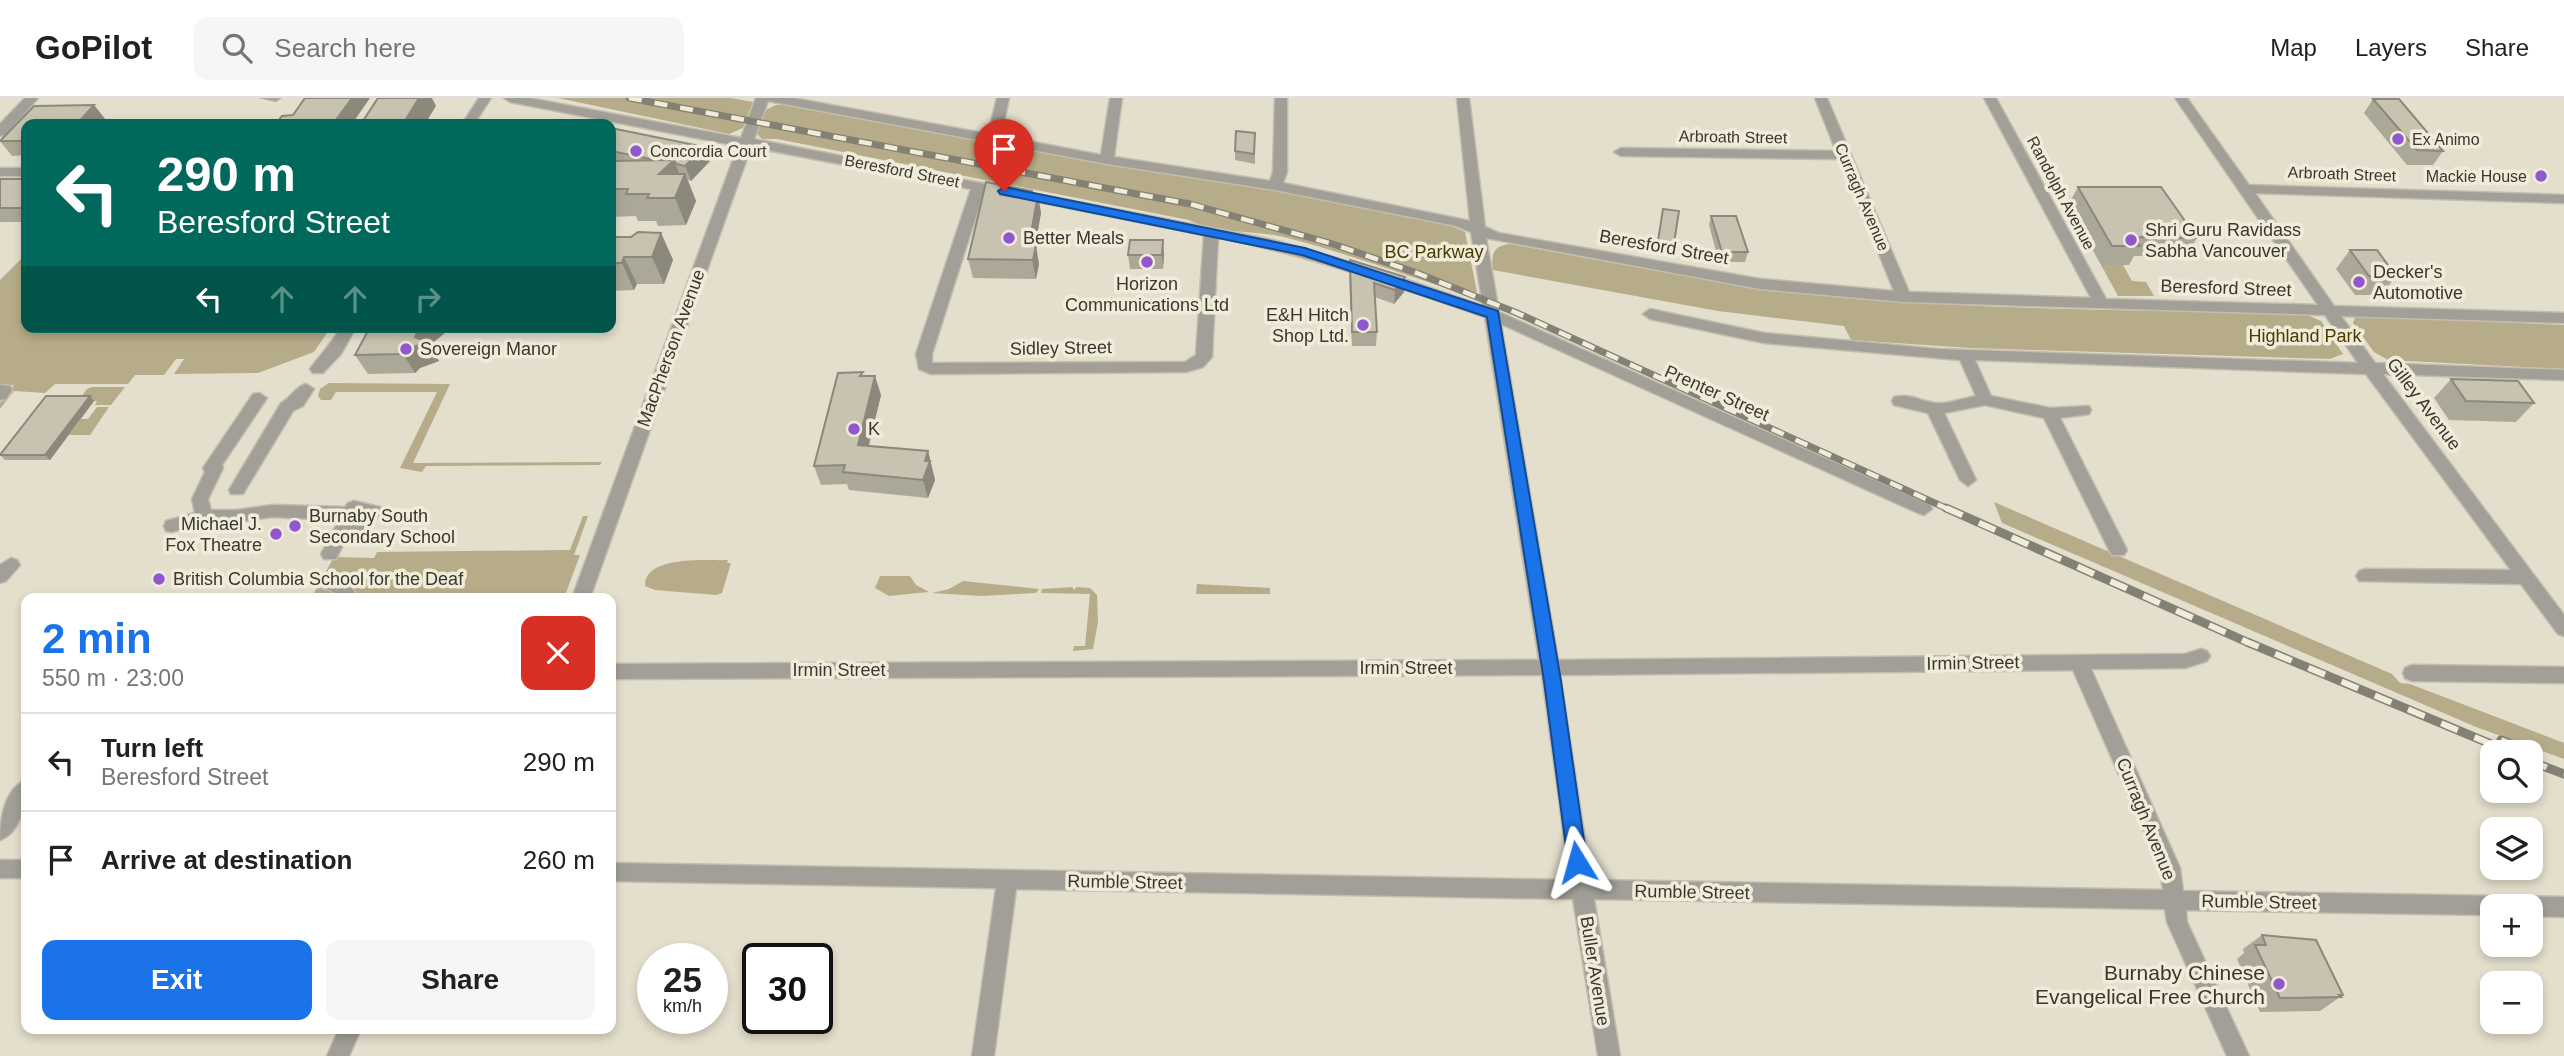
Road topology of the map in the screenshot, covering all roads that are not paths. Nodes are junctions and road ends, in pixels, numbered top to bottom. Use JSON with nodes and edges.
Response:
{"nodes":[{"id":1,"x":32,"y":98,"type":"edge"},
{"id":2,"x":485,"y":98,"type":"edge"},
{"id":3,"x":510,"y":98,"type":"edge"},
{"id":4,"x":762,"y":98,"type":"edge"},
{"id":5,"x":772,"y":98,"type":"edge"},
{"id":6,"x":1003,"y":98,"type":"edge"},
{"id":7,"x":1116,"y":98,"type":"edge"},
{"id":8,"x":1281,"y":98,"type":"edge"},
{"id":9,"x":1462,"y":98,"type":"edge"},
{"id":10,"x":1821,"y":98,"type":"edge"},
{"id":11,"x":1990,"y":98,"type":"edge"},
{"id":12,"x":2181,"y":98,"type":"edge"},
{"id":13,"x":471,"y":119,"type":"edge"},
{"id":14,"x":0,"y":132,"type":"edge"},
{"id":15,"x":994,"y":138,"type":"junction"},
{"id":16,"x":746,"y":141,"type":"junction"},
{"id":17,"x":1621,"y":152,"type":"dead end"},
{"id":18,"x":1844,"y":155,"type":"junction"},
{"id":19,"x":1108,"y":160,"type":"junction"},
{"id":20,"x":0,"y":172,"type":"edge"},
{"id":21,"x":21,"y":172,"type":"edge"},
{"id":22,"x":979,"y":186,"type":"junction"},
{"id":23,"x":1275,"y":186,"type":"junction"},
{"id":24,"x":2245,"y":189,"type":"junction"},
{"id":25,"x":2564,"y":199,"type":"edge"},
{"id":26,"x":1478,"y":230,"type":"junction"},
{"id":27,"x":1211,"y":232,"type":"junction"},
{"id":28,"x":1904,"y":297,"type":"junction"},
{"id":29,"x":2102,"y":304,"type":"junction"},
{"id":30,"x":2330,"y":311,"type":"junction"},
{"id":31,"x":1493,"y":314,"type":"junction"},
{"id":32,"x":1650,"y":314,"type":"dead end"},
{"id":33,"x":2564,"y":318,"type":"edge"},
{"id":34,"x":346,"y":333,"type":"edge"},
{"id":35,"x":1965,"y":355,"type":"junction"},
{"id":36,"x":2370,"y":368,"type":"junction"},
{"id":37,"x":318,"y":369,"type":"dead end"},
{"id":38,"x":2564,"y":375,"type":"edge"},
{"id":39,"x":306,"y":389,"type":"dead end"},
{"id":40,"x":259,"y":398,"type":"dead end"},
{"id":41,"x":1984,"y":400,"type":"junction"},
{"id":42,"x":1900,"y":401,"type":"dead end"},
{"id":43,"x":1934,"y":409,"type":"junction"},
{"id":44,"x":2083,"y":410,"type":"dead end"},
{"id":45,"x":2050,"y":414,"type":"junction"},
{"id":46,"x":1968,"y":480,"type":"dead end"},
{"id":47,"x":237,"y":491,"type":"dead end"},
{"id":48,"x":1924,"y":509,"type":"dead end"},
{"id":49,"x":379,"y":511,"type":"dead end"},
{"id":50,"x":216,"y":515,"type":"junction"},
{"id":51,"x":345,"y":522,"type":"junction"},
{"id":52,"x":180,"y":527,"type":"dead end"},
{"id":53,"x":2118,"y":550,"type":"dead end"},
{"id":54,"x":330,"y":554,"type":"dead end"},
{"id":55,"x":2365,"y":576,"type":"dead end"},
{"id":56,"x":2525,"y":577,"type":"junction"},
{"id":57,"x":318,"y":579,"type":"dead end"},
{"id":58,"x":347,"y":593,"type":"edge"},
{"id":59,"x":583,"y":593,"type":"edge"},
{"id":60,"x":2564,"y":629,"type":"edge"},
{"id":61,"x":2201,"y":656,"type":"dead end"},
{"id":62,"x":2078,"y":661,"type":"junction"},
{"id":63,"x":1550,"y":667,"type":"junction"},
{"id":64,"x":616,"y":671,"type":"edge"},
{"id":65,"x":2412,"y":673,"type":"dead end"},
{"id":66,"x":2564,"y":675,"type":"edge"},
{"id":67,"x":21,"y":797,"type":"edge"},
{"id":68,"x":0,"y":831,"type":"edge"},
{"id":69,"x":0,"y":869,"type":"edge"},
{"id":70,"x":21,"y":869,"type":"edge"},
{"id":71,"x":616,"y":872,"type":"edge"},
{"id":72,"x":1007,"y":880,"type":"junction"},
{"id":73,"x":1582,"y":890,"type":"junction"},
{"id":74,"x":2176,"y":901,"type":"junction"},
{"id":75,"x":2564,"y":906,"type":"edge"},
{"id":76,"x":348,"y":1034,"type":"edge"},
{"id":77,"x":338,"y":1056,"type":"edge"},
{"id":78,"x":983,"y":1056,"type":"edge"},
{"id":79,"x":1609,"y":1056,"type":"edge"},
{"id":80,"x":2238,"y":1056,"type":"edge"}],
"edges":[{"from":1,"to":14,"type":"street"},
{"from":2,"to":13,"type":"street"},
{"from":3,"to":16,"type":"street","name":"Beresford Street"},
{"from":4,"to":16,"type":"street","name":"MacPherson Avenue"},
{"from":5,"to":15,"type":"street","name":"Beresford Street"},
{"from":6,"to":15,"type":"street"},
{"from":7,"to":19,"type":"street"},
{"from":8,"to":23,"type":"street"},
{"from":9,"to":26,"type":"street","name":"Buller Avenue"},
{"from":10,"to":18,"type":"street","name":"Curragh Avenue"},
{"from":11,"to":29,"type":"street","name":"Randolph Avenue"},
{"from":12,"to":24,"type":"street","name":"Gilley Avenue"},
{"from":15,"to":19,"type":"street","name":"Beresford Street"},
{"from":16,"to":22,"type":"street","name":"Beresford Street"},
{"from":16,"to":59,"type":"street","name":"MacPherson Avenue"},
{"from":17,"to":18,"type":"street","name":"Arbroath Street"},
{"from":18,"to":28,"type":"street","name":"Curragh Avenue"},
{"from":19,"to":23,"type":"street","name":"Beresford Street"},
{"from":20,"to":21,"type":"street"},
{"from":22,"to":27,"type":"street","name":"Beresford Street"},
{"from":22,"to":27,"type":"street","name":"Sidley Street"},
{"from":23,"to":26,"type":"street","name":"Beresford Street"},
{"from":24,"to":25,"type":"street","name":"Arbroath Street"},
{"from":24,"to":30,"type":"street","name":"Gilley Avenue"},
{"from":26,"to":28,"type":"street","name":"Beresford Street"},
{"from":26,"to":31,"type":"street","name":"Buller Avenue"},
{"from":27,"to":31,"type":"street","name":"Beresford Street"},
{"from":28,"to":29,"type":"street","name":"Beresford Street"},
{"from":29,"to":30,"type":"street","name":"Beresford Street"},
{"from":30,"to":33,"type":"street","name":"Beresford Street"},
{"from":30,"to":36,"type":"street","name":"Gilley Avenue"},
{"from":31,"to":48,"type":"street","name":"Prenter Street"},
{"from":31,"to":63,"type":"street","name":"Buller Avenue"},
{"from":32,"to":35,"type":"street"},
{"from":34,"to":37,"type":"street"},
{"from":35,"to":36,"type":"street"},
{"from":35,"to":41,"type":"street"},
{"from":36,"to":38,"type":"street"},
{"from":36,"to":56,"type":"street","name":"Gilley Avenue"},
{"from":39,"to":47,"type":"street"},
{"from":40,"to":50,"type":"street"},
{"from":41,"to":43,"type":"street"},
{"from":41,"to":45,"type":"street"},
{"from":42,"to":43,"type":"street"},
{"from":43,"to":46,"type":"street"},
{"from":44,"to":45,"type":"street"},
{"from":45,"to":53,"type":"street"},
{"from":49,"to":51,"type":"street"},
{"from":50,"to":51,"type":"street"},
{"from":50,"to":52,"type":"street"},
{"from":51,"to":54,"type":"street"},
{"from":55,"to":56,"type":"street"},
{"from":56,"to":60,"type":"street","name":"Gilley Avenue"},
{"from":57,"to":58,"type":"street"},
{"from":61,"to":62,"type":"street","name":"Irmin Street"},
{"from":62,"to":63,"type":"street","name":"Irmin Street"},
{"from":62,"to":74,"type":"street","name":"Curragh Avenue"},
{"from":63,"to":64,"type":"street","name":"Irmin Street"},
{"from":63,"to":73,"type":"street","name":"Buller Avenue"},
{"from":65,"to":66,"type":"street"},
{"from":67,"to":68,"type":"street"},
{"from":69,"to":70,"type":"street"},
{"from":71,"to":72,"type":"street","name":"Rumble Street"},
{"from":72,"to":73,"type":"street","name":"Rumble Street"},
{"from":72,"to":78,"type":"street"},
{"from":73,"to":74,"type":"street","name":"Rumble Street"},
{"from":73,"to":79,"type":"street","name":"Buller Avenue"},
{"from":74,"to":75,"type":"street","name":"Rumble Street"},
{"from":74,"to":80,"type":"street","name":"Curragh Avenue"},
{"from":76,"to":77,"type":"street"}]}
